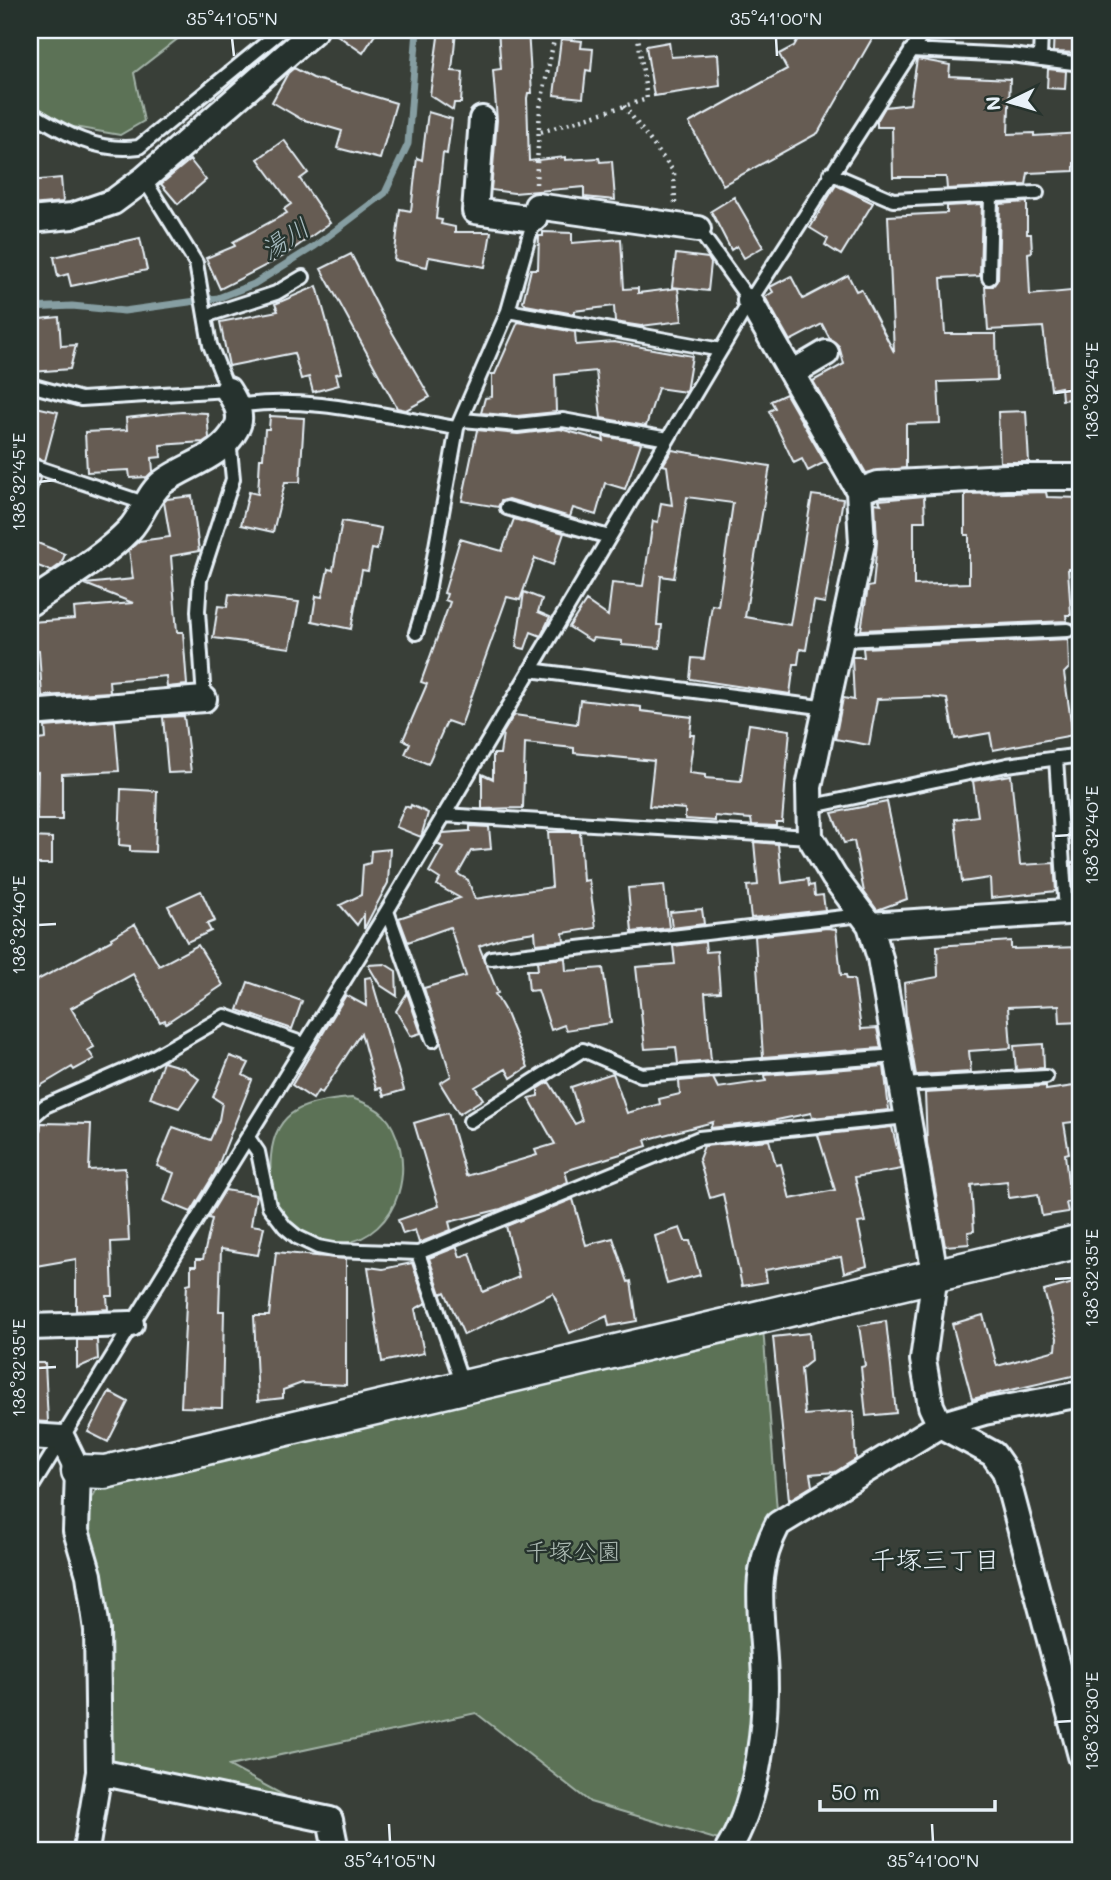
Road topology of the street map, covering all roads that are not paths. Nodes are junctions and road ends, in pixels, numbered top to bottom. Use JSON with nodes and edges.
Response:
{"nodes":[{"id":1,"x":282,"y":30,"type":"edge"},
{"id":2,"x":315,"y":30,"type":"edge"},
{"id":3,"x":925,"y":30,"type":"edge"},
{"id":4,"x":1041,"y":30,"type":"edge"},
{"id":5,"x":911,"y":50,"type":"junction"},
{"id":6,"x":1040,"y":59,"type":"junction"},
{"id":7,"x":1081,"y":64,"type":"edge"},
{"id":8,"x":30,"y":112,"type":"edge"},
{"id":9,"x":482,"y":119,"type":"dead end"},
{"id":10,"x":830,"y":173,"type":"junction"},
{"id":11,"x":144,"y":179,"type":"junction"},
{"id":12,"x":1037,"y":193,"type":"dead end"},
{"id":13,"x":991,"y":195,"type":"junction"},
{"id":14,"x":536,"y":212,"type":"junction"},
{"id":15,"x":30,"y":220,"type":"edge"},
{"id":16,"x":687,"y":228,"type":"joint"},
{"id":17,"x":303,"y":277,"type":"dead end"},
{"id":18,"x":989,"y":278,"type":"dead end"},
{"id":19,"x":750,"y":301,"type":"junction"},
{"id":20,"x":509,"y":311,"type":"junction"},
{"id":21,"x":205,"y":313,"type":"junction"},
{"id":22,"x":721,"y":350,"type":"junction"},
{"id":23,"x":826,"y":352,"type":"dead end"},
{"id":24,"x":792,"y":373,"type":"junction"},
{"id":25,"x":30,"y":385,"type":"edge"},
{"id":26,"x":233,"y":398,"type":"junction"},
{"id":27,"x":460,"y":424,"type":"junction"},
{"id":28,"x":229,"y":439,"type":"junction"},
{"id":29,"x":667,"y":439,"type":"junction"},
{"id":30,"x":30,"y":465,"type":"edge"},
{"id":31,"x":1081,"y":477,"type":"edge"},
{"id":32,"x":859,"y":491,"type":"junction"},
{"id":33,"x":147,"y":504,"type":"junction"},
{"id":34,"x":507,"y":508,"type":"dead end"},
{"id":35,"x":609,"y":537,"type":"junction"},
{"id":36,"x":30,"y":603,"type":"edge"},
{"id":37,"x":1068,"y":630,"type":"dead end"},
{"id":38,"x":416,"y":633,"type":"dead end"},
{"id":39,"x":843,"y":640,"type":"junction"},
{"id":40,"x":530,"y":670,"type":"junction"},
{"id":41,"x":204,"y":699,"type":"joint"},
{"id":42,"x":828,"y":708,"type":"junction"},
{"id":43,"x":30,"y":713,"type":"edge"},
{"id":44,"x":1081,"y":755,"type":"edge"},
{"id":45,"x":1056,"y":758,"type":"junction"},
{"id":46,"x":808,"y":807,"type":"junction"},
{"id":47,"x":443,"y":815,"type":"junction"},
{"id":48,"x":810,"y":837,"type":"junction"},
{"id":49,"x":387,"y":911,"type":"junction"},
{"id":50,"x":1073,"y":912,"type":"edge"},
{"id":51,"x":865,"y":920,"type":"junction"},
{"id":52,"x":491,"y":958,"type":"dead end"},
{"id":53,"x":433,"y":1040,"type":"dead end"},
{"id":54,"x":304,"y":1044,"type":"junction"},
{"id":55,"x":897,"y":1056,"type":"junction"},
{"id":56,"x":1046,"y":1077,"type":"dead end"},
{"id":57,"x":902,"y":1084,"type":"junction"},
{"id":58,"x":907,"y":1117,"type":"junction"},
{"id":59,"x":30,"y":1119,"type":"edge"},
{"id":60,"x":470,"y":1121,"type":"dead end"},
{"id":61,"x":249,"y":1139,"type":"junction"},
{"id":62,"x":1081,"y":1241,"type":"edge"},
{"id":63,"x":418,"y":1254,"type":"junction"},
{"id":64,"x":935,"y":1274,"type":"junction"},
{"id":65,"x":131,"y":1324,"type":"junction"},
{"id":66,"x":30,"y":1327,"type":"edge"},
{"id":67,"x":463,"y":1386,"type":"junction"},
{"id":68,"x":1081,"y":1394,"type":"edge"},
{"id":69,"x":940,"y":1426,"type":"junction"},
{"id":70,"x":30,"y":1436,"type":"edge"},
{"id":71,"x":61,"y":1438,"type":"junction"},
{"id":72,"x":78,"y":1471,"type":"junction"},
{"id":73,"x":30,"y":1490,"type":"edge"},
{"id":74,"x":1081,"y":1756,"type":"edge"},
{"id":75,"x":99,"y":1772,"type":"junction"},
{"id":76,"x":86,"y":1850,"type":"edge"},
{"id":77,"x":337,"y":1850,"type":"edge"},
{"id":78,"x":728,"y":1850,"type":"edge"}],
"edges":[{"from":1,"to":8,"type":"lane"},
{"from":2,"to":11,"type":"street"},
{"from":3,"to":5,"type":"lane"},
{"from":4,"to":6,"type":"lane"},
{"from":5,"to":6,"type":"lane"},
{"from":5,"to":10,"type":"lane"},
{"from":6,"to":7,"type":"lane"},
{"from":9,"to":14,"type":"street"},
{"from":10,"to":13,"type":"lane"},
{"from":10,"to":19,"type":"lane"},
{"from":11,"to":15,"type":"street"},
{"from":11,"to":21,"type":"lane"},
{"from":12,"to":13,"type":"lane"},
{"from":13,"to":18,"type":"lane"},
{"from":14,"to":16,"type":"street"},
{"from":14,"to":20,"type":"lane"},
{"from":16,"to":19,"type":"lane"},
{"from":17,"to":21,"type":"lane"},
{"from":19,"to":22,"type":"lane"},
{"from":19,"to":24,"type":"street"},
{"from":20,"to":22,"type":"lane"},
{"from":20,"to":27,"type":"lane"},
{"from":21,"to":26,"type":"lane"},
{"from":22,"to":29,"type":"lane"},
{"from":23,"to":24,"type":"street"},
{"from":24,"to":32,"type":"street"},
{"from":25,"to":26,"type":"lane"},
{"from":26,"to":27,"type":"lane"},
{"from":26,"to":28,"type":"street"},
{"from":27,"to":29,"type":"lane"},
{"from":27,"to":38,"type":"lane"},
{"from":28,"to":33,"type":"street"},
{"from":28,"to":41,"type":"lane"},
{"from":29,"to":35,"type":"lane"},
{"from":30,"to":33,"type":"lane"},
{"from":31,"to":32,"type":"street"},
{"from":32,"to":39,"type":"street"},
{"from":33,"to":36,"type":"street"},
{"from":34,"to":35,"type":"lane"},
{"from":35,"to":40,"type":"lane"},
{"from":37,"to":39,"type":"lane"},
{"from":39,"to":42,"type":"street"},
{"from":40,"to":42,"type":"lane"},
{"from":40,"to":47,"type":"lane"},
{"from":41,"to":43,"type":"street"},
{"from":42,"to":46,"type":"street"},
{"from":44,"to":45,"type":"lane"},
{"from":45,"to":46,"type":"lane"},
{"from":45,"to":50,"type":"lane"},
{"from":46,"to":48,"type":"street"},
{"from":47,"to":48,"type":"lane"},
{"from":47,"to":49,"type":"lane"},
{"from":48,"to":51,"type":"street"},
{"from":49,"to":53,"type":"lane"},
{"from":49,"to":54,"type":"lane"},
{"from":50,"to":51,"type":"street"},
{"from":51,"to":52,"type":"lane"},
{"from":51,"to":55,"type":"street"},
{"from":54,"to":59,"type":"lane"},
{"from":54,"to":61,"type":"lane"},
{"from":55,"to":57,"type":"street"},
{"from":55,"to":60,"type":"lane"},
{"from":56,"to":57,"type":"lane"},
{"from":57,"to":58,"type":"street"},
{"from":58,"to":63,"type":"lane"},
{"from":58,"to":64,"type":"street"},
{"from":61,"to":63,"type":"lane"},
{"from":61,"to":65,"type":"lane"},
{"from":62,"to":64,"type":"street"},
{"from":63,"to":67,"type":"lane"},
{"from":64,"to":67,"type":"street"},
{"from":64,"to":69,"type":"street"},
{"from":65,"to":66,"type":"street"},
{"from":65,"to":71,"type":"lane"},
{"from":67,"to":72,"type":"street"},
{"from":68,"to":69,"type":"street"},
{"from":69,"to":74,"type":"street"},
{"from":69,"to":78,"type":"street"},
{"from":70,"to":71,"type":"street"},
{"from":71,"to":72,"type":"street"},
{"from":71,"to":73,"type":"lane"},
{"from":72,"to":75,"type":"street"},
{"from":75,"to":76,"type":"street"},
{"from":75,"to":77,"type":"street"}]}
